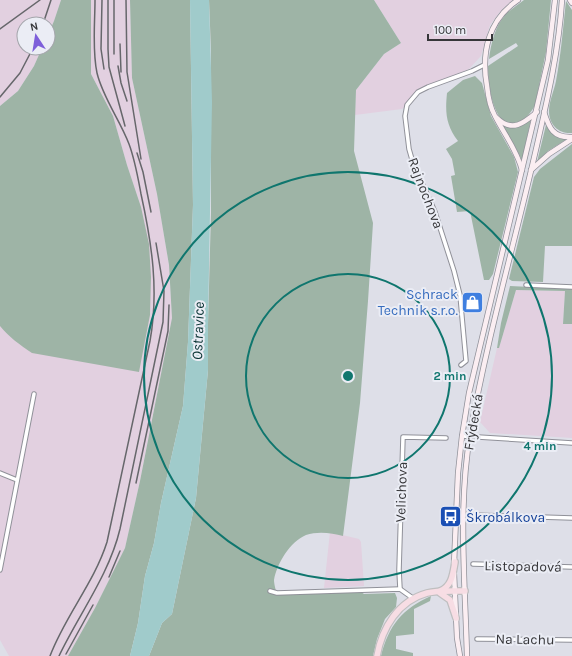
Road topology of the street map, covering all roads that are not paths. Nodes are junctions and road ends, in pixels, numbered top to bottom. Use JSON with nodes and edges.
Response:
{"nodes":[{"id":1,"x":518,"y":0,"type":"edge"},
{"id":2,"x":555,"y":0,"type":"edge"},
{"id":3,"x":562,"y":0,"type":"edge"},
{"id":4,"x":570,"y":0,"type":"edge"},
{"id":5,"x":572,"y":2,"type":"edge"},
{"id":6,"x":484,"y":64,"type":"junction"},
{"id":7,"x":537,"y":112,"type":"junction"},
{"id":8,"x":544,"y":112,"type":"junction"},
{"id":9,"x":494,"y":114,"type":"junction"},
{"id":10,"x":572,"y":138,"type":"edge"},
{"id":11,"x":531,"y":170,"type":"junction"},
{"id":12,"x":522,"y":172,"type":"junction"},
{"id":13,"x":526,"y":285,"type":"dead end"},
{"id":14,"x":572,"y":287,"type":"edge"},
{"id":15,"x":461,"y":365,"type":"dead end"},
{"id":16,"x":34,"y":394,"type":"dead end"},
{"id":17,"x":462,"y":436,"type":"junction"},
{"id":18,"x":470,"y":437,"type":"junction"},
{"id":19,"x":446,"y":438,"type":"dead end"},
{"id":20,"x":572,"y":443,"type":"edge"},
{"id":21,"x":0,"y":473,"type":"edge"},
{"id":22,"x":17,"y":480,"type":"junction"},
{"id":23,"x":472,"y":515,"type":"dead end"},
{"id":24,"x":572,"y":518,"type":"edge"},
{"id":25,"x":0,"y":542,"type":"edge"},
{"id":26,"x":5,"y":543,"type":"junction"},
{"id":27,"x":454,"y":562,"type":"junction"},
{"id":28,"x":473,"y":564,"type":"dead end"},
{"id":29,"x":572,"y":567,"type":"edge"},
{"id":30,"x":0,"y":570,"type":"edge"},
{"id":31,"x":400,"y":589,"type":"junction"},
{"id":32,"x":270,"y":591,"type":"dead end"},
{"id":33,"x":455,"y":591,"type":"junction"},
{"id":34,"x":465,"y":591,"type":"junction"},
{"id":35,"x":438,"y":592,"type":"junction"},
{"id":36,"x":414,"y":599,"type":"junction"},
{"id":37,"x":456,"y":618,"type":"junction"},
{"id":38,"x":477,"y":639,"type":"dead end"},
{"id":39,"x":572,"y":640,"type":"edge"},
{"id":40,"x":377,"y":656,"type":"edge"},
{"id":41,"x":460,"y":656,"type":"edge"},
{"id":42,"x":467,"y":656,"type":"edge"}],
"edges":[{"from":1,"to":6,"type":"main road"},
{"from":2,"to":7,"type":"main road","name":"Frýdecká"},
{"from":3,"to":8,"type":"main road","name":"Frýdecká"},
{"from":4,"to":5,"type":"main road"},
{"from":6,"to":9,"type":"main road"},
{"from":6,"to":15,"type":"street","name":"Rajnochova"},
{"from":7,"to":9,"type":"main road"},
{"from":7,"to":12,"type":"main road","name":"Frýdecká"},
{"from":8,"to":10,"type":"main road"},
{"from":8,"to":11,"type":"main road","name":"Frýdecká"},
{"from":9,"to":12,"type":"main road"},
{"from":10,"to":11,"type":"main road"},
{"from":11,"to":18,"type":"main road","name":"Frýdecká"},
{"from":12,"to":17,"type":"main road","name":"Frýdecká"},
{"from":13,"to":14,"type":"street"},
{"from":16,"to":22,"type":"street"},
{"from":17,"to":18,"type":"street"},
{"from":17,"to":27,"type":"main road","name":"Frýdecká"},
{"from":18,"to":20,"type":"street"},
{"from":18,"to":34,"type":"main road","name":"Frýdecká"},
{"from":19,"to":31,"type":"street","name":"Velichova"},
{"from":21,"to":22,"type":"street"},
{"from":22,"to":26,"type":"street"},
{"from":23,"to":24,"type":"street"},
{"from":25,"to":26,"type":"street"},
{"from":26,"to":30,"type":"street"},
{"from":27,"to":33,"type":"main road","name":"Frýdecká"},
{"from":27,"to":35,"type":"main road"},
{"from":28,"to":29,"type":"street","name":"Listopadová"},
{"from":31,"to":32,"type":"street"},
{"from":31,"to":36,"type":"street"},
{"from":33,"to":34,"type":"main road"},
{"from":33,"to":35,"type":"main road"},
{"from":33,"to":37,"type":"main road","name":"Frýdecká"},
{"from":34,"to":42,"type":"main road","name":"Frýdecká"},
{"from":35,"to":36,"type":"main road"},
{"from":35,"to":37,"type":"main road"},
{"from":36,"to":40,"type":"main road"},
{"from":37,"to":41,"type":"main road","name":"Frýdecká"},
{"from":38,"to":39,"type":"street","name":"Na Lachu"}]}
